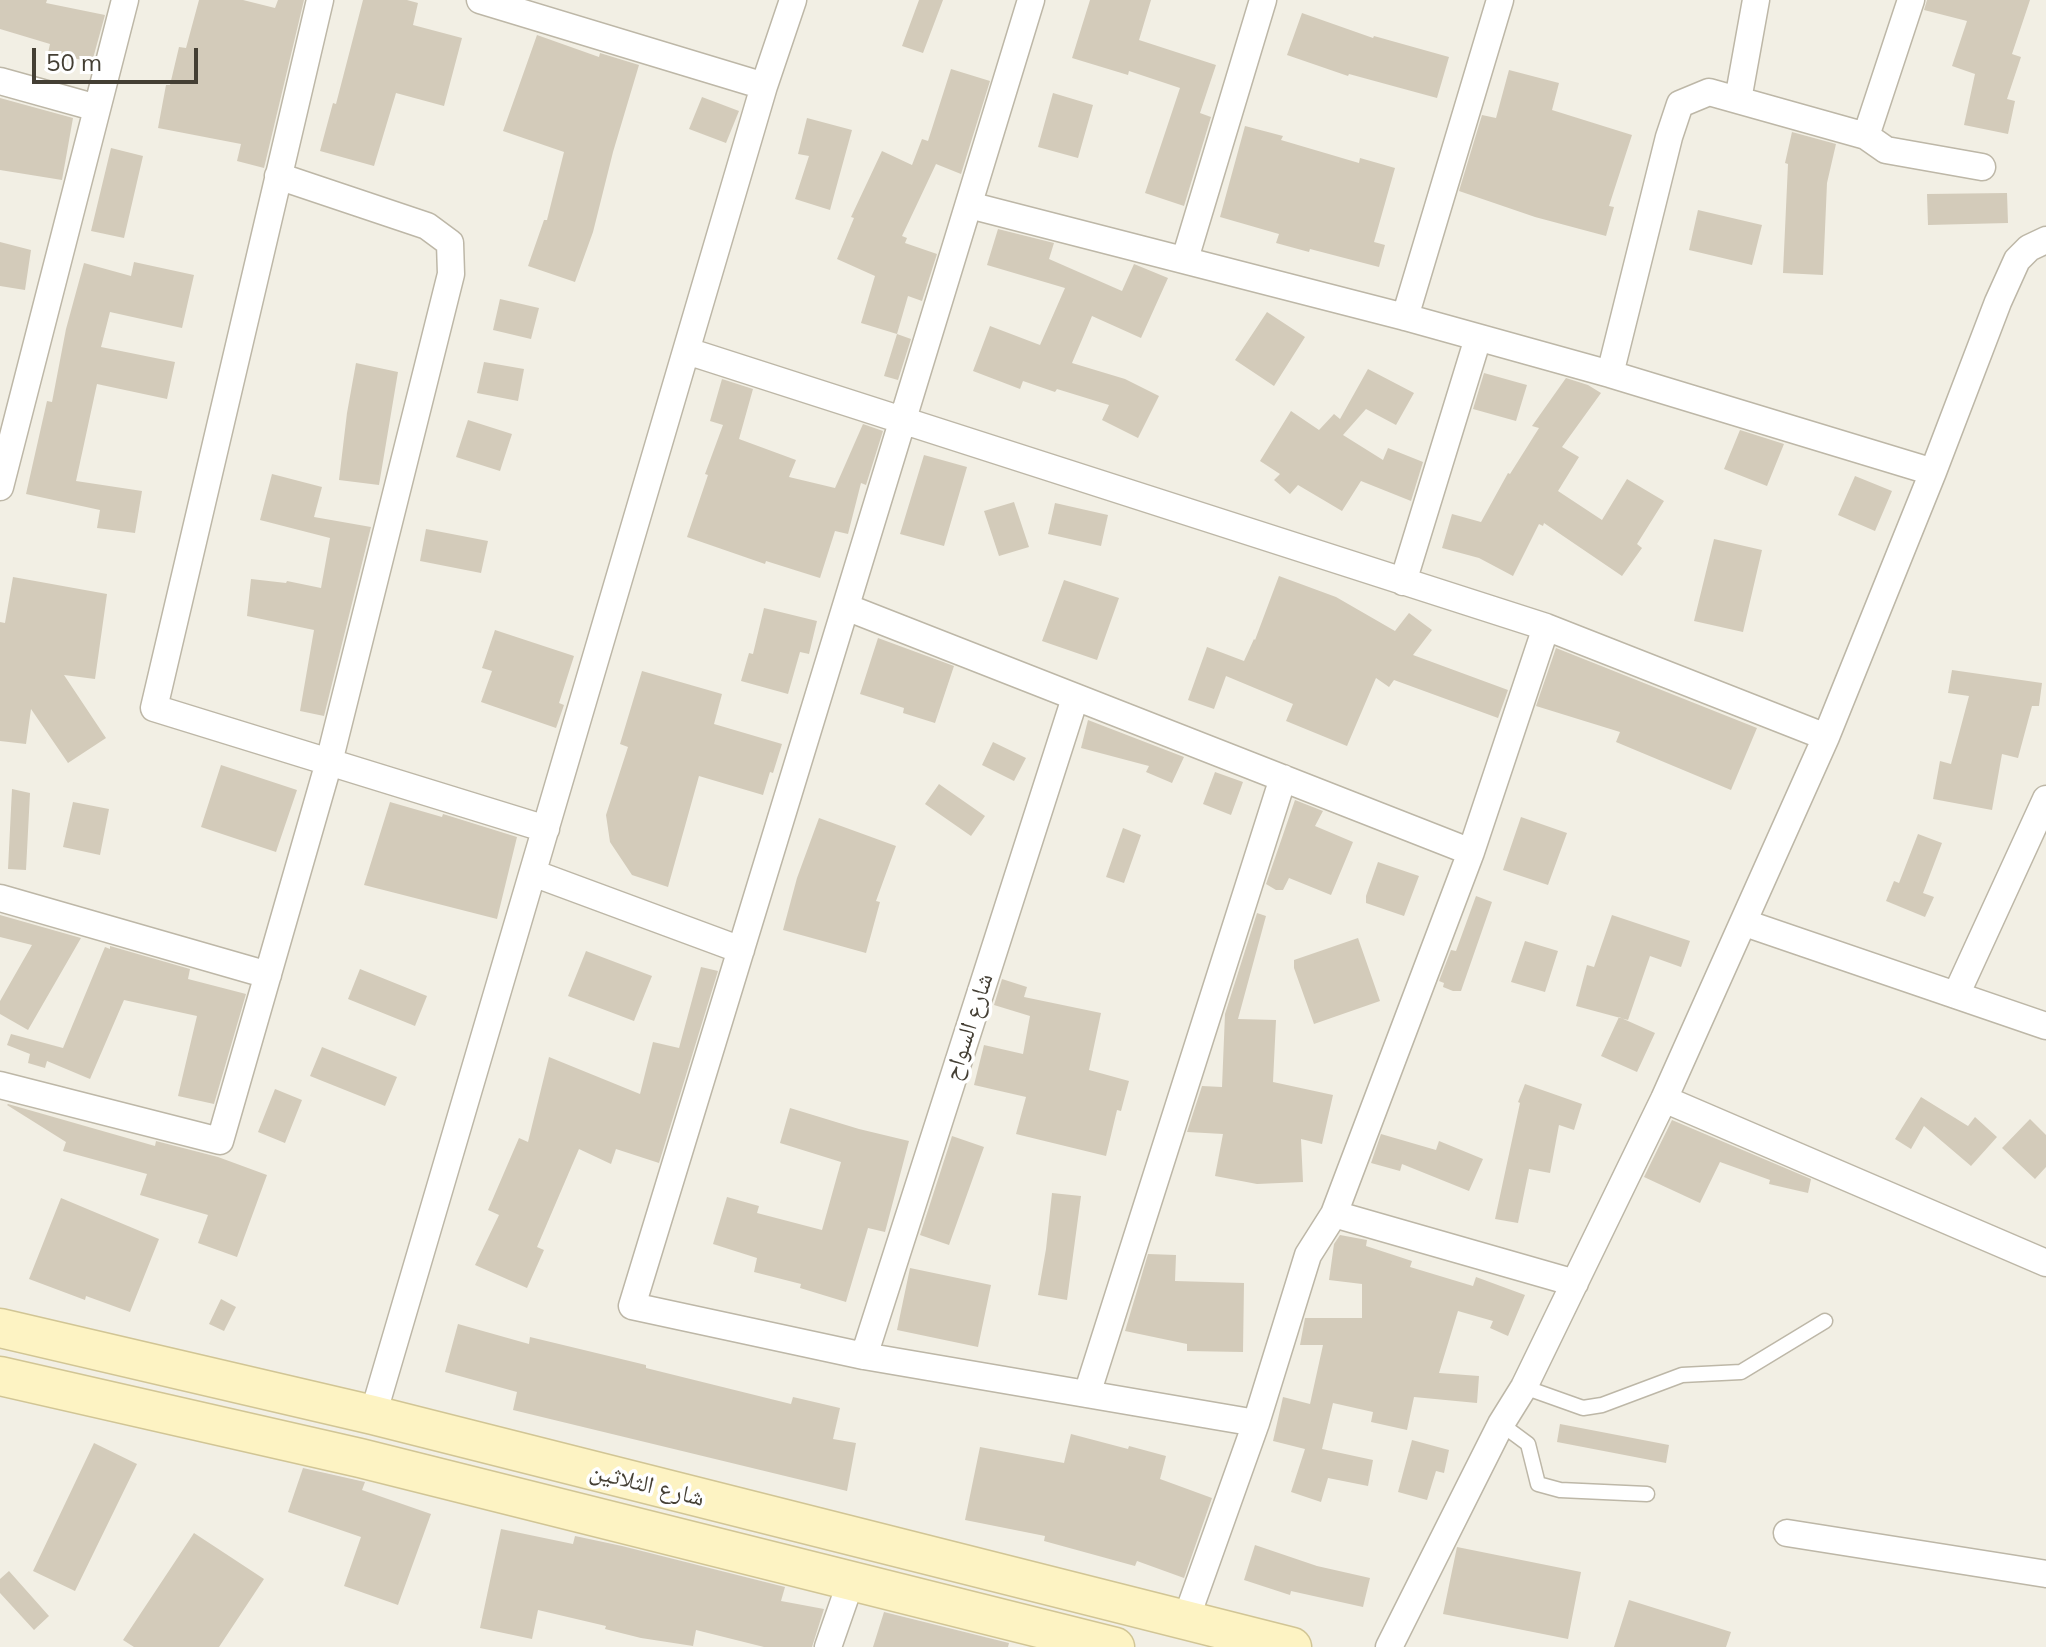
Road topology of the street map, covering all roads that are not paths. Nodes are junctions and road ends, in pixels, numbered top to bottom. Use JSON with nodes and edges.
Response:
{"nodes":[{"id":1,"x":125,"y":0,"type":"edge"},
{"id":2,"x":320,"y":0,"type":"edge"},
{"id":3,"x":480,"y":0,"type":"edge"},
{"id":4,"x":793,"y":0,"type":"edge"},
{"id":5,"x":1031,"y":0,"type":"edge"},
{"id":6,"x":1263,"y":0,"type":"edge"},
{"id":7,"x":1500,"y":0,"type":"edge"},
{"id":8,"x":1756,"y":0,"type":"edge"},
{"id":9,"x":1911,"y":0,"type":"edge"},
{"id":10,"x":548,"y":10,"type":"edge"},
{"id":11,"x":0,"y":81,"type":"edge"},
{"id":12,"x":764,"y":86,"type":"junction"},
{"id":13,"x":1738,"y":100,"type":"junction"},
{"id":14,"x":97,"y":108,"type":"junction"},
{"id":15,"x":1866,"y":136,"type":"junction"},
{"id":16,"x":1982,"y":167,"type":"dead end"},
{"id":17,"x":278,"y":176,"type":"junction"},
{"id":18,"x":969,"y":205,"type":"junction"},
{"id":19,"x":2046,"y":240,"type":"edge"},
{"id":20,"x":1185,"y":259,"type":"junction"},
{"id":21,"x":1405,"y":317,"type":"junction"},
{"id":22,"x":1478,"y":338,"type":"junction"},
{"id":23,"x":687,"y":351,"type":"junction"},
{"id":24,"x":1610,"y":374,"type":"junction"},
{"id":25,"x":903,"y":419,"type":"junction"},
{"id":26,"x":1933,"y":472,"type":"junction"},
{"id":27,"x":0,"y":487,"type":"edge"},
{"id":28,"x":1403,"y":582,"type":"junction"},
{"id":29,"x":846,"y":607,"type":"junction"},
{"id":30,"x":1546,"y":627,"type":"junction"},
{"id":31,"x":1075,"y":698,"type":"junction"},
{"id":32,"x":1826,"y":737,"type":"junction"},
{"id":33,"x":329,"y":762,"type":"junction"},
{"id":34,"x":1283,"y":778,"type":"junction"},
{"id":35,"x":2046,"y":799,"type":"edge"},
{"id":36,"x":546,"y":829,"type":"junction"},
{"id":37,"x":1471,"y":852,"type":"junction"},
{"id":38,"x":533,"y":873,"type":"junction"},
{"id":39,"x":0,"y":898,"type":"edge"},
{"id":40,"x":1745,"y":923,"type":"junction"},
{"id":41,"x":741,"y":950,"type":"junction"},
{"id":42,"x":268,"y":975,"type":"junction"},
{"id":43,"x":1956,"y":995,"type":"junction"},
{"id":44,"x":2046,"y":1026,"type":"edge"},
{"id":45,"x":0,"y":1085,"type":"edge"},
{"id":46,"x":1664,"y":1099,"type":"junction"},
{"id":47,"x":1334,"y":1214,"type":"junction"},
{"id":48,"x":2046,"y":1263,"type":"edge"},
{"id":49,"x":1575,"y":1283,"type":"junction"},
{"id":50,"x":1825,"y":1321,"type":"dead end"},
{"id":51,"x":0,"y":1328,"type":"edge"},
{"id":52,"x":864,"y":1356,"type":"junction"},
{"id":53,"x":0,"y":1376,"type":"edge"},
{"id":54,"x":1524,"y":1387,"type":"junction"},
{"id":55,"x":1087,"y":1394,"type":"junction"},
{"id":56,"x":373,"y":1415,"type":"junction"},
{"id":57,"x":1256,"y":1423,"type":"junction"},
{"id":58,"x":1501,"y":1424,"type":"junction"},
{"id":59,"x":360,"y":1458,"type":"junction"},
{"id":60,"x":1647,"y":1494,"type":"dead end"},
{"id":61,"x":1787,"y":1533,"type":"dead end"},
{"id":62,"x":2046,"y":1574,"type":"edge"},
{"id":63,"x":851,"y":1581,"type":"junction"},
{"id":64,"x":1185,"y":1622,"type":"junction"},
{"id":65,"x":828,"y":1647,"type":"edge"},
{"id":66,"x":1115,"y":1647,"type":"edge"},
{"id":67,"x":1292,"y":1647,"type":"edge"},
{"id":68,"x":1389,"y":1647,"type":"edge"}],
"edges":[{"from":1,"to":14,"type":"street"},
{"from":2,"to":17,"type":"street"},
{"from":3,"to":10,"type":"street"},
{"from":4,"to":12,"type":"street"},
{"from":5,"to":18,"type":"street"},
{"from":6,"to":20,"type":"street"},
{"from":7,"to":21,"type":"street"},
{"from":8,"to":13,"type":"street"},
{"from":9,"to":15,"type":"street"},
{"from":10,"to":12,"type":"street"},
{"from":11,"to":14,"type":"street"},
{"from":12,"to":23,"type":"street"},
{"from":13,"to":15,"type":"street"},
{"from":13,"to":24,"type":"street"},
{"from":14,"to":27,"type":"street"},
{"from":15,"to":16,"type":"street"},
{"from":17,"to":33,"type":"street"},
{"from":17,"to":33,"type":"street"},
{"from":18,"to":20,"type":"street"},
{"from":18,"to":25,"type":"street"},
{"from":19,"to":26,"type":"street"},
{"from":20,"to":21,"type":"street"},
{"from":21,"to":22,"type":"street"},
{"from":22,"to":24,"type":"street"},
{"from":22,"to":28,"type":"street"},
{"from":23,"to":25,"type":"street"},
{"from":23,"to":36,"type":"street"},
{"from":24,"to":26,"type":"street"},
{"from":25,"to":28,"type":"street"},
{"from":25,"to":29,"type":"street"},
{"from":26,"to":32,"type":"street"},
{"from":28,"to":30,"type":"street"},
{"from":29,"to":31,"type":"street"},
{"from":29,"to":41,"type":"street"},
{"from":30,"to":32,"type":"street"},
{"from":30,"to":37,"type":"street"},
{"from":31,"to":34,"type":"street"},
{"from":31,"to":52,"type":"street","name":"شارع السواح"},
{"from":32,"to":40,"type":"street"},
{"from":33,"to":36,"type":"street"},
{"from":33,"to":42,"type":"street"},
{"from":34,"to":37,"type":"street"},
{"from":34,"to":55,"type":"street"},
{"from":35,"to":43,"type":"street"},
{"from":36,"to":38,"type":"street"},
{"from":37,"to":47,"type":"street"},
{"from":38,"to":41,"type":"street"},
{"from":38,"to":56,"type":"street"},
{"from":39,"to":42,"type":"street"},
{"from":40,"to":43,"type":"street"},
{"from":40,"to":46,"type":"street"},
{"from":41,"to":52,"type":"street"},
{"from":42,"to":45,"type":"street"},
{"from":43,"to":44,"type":"street"},
{"from":46,"to":48,"type":"street"},
{"from":46,"to":49,"type":"street"},
{"from":47,"to":49,"type":"street"},
{"from":47,"to":57,"type":"street"},
{"from":49,"to":54,"type":"street"},
{"from":50,"to":54,"type":"lane"},
{"from":51,"to":56,"type":"street","name":"شارع الثلاثين"},
{"from":52,"to":55,"type":"street"},
{"from":53,"to":59,"type":"street","name":"شارع الثلاثين"},
{"from":54,"to":58,"type":"street"},
{"from":55,"to":57,"type":"street"},
{"from":56,"to":59,"type":"street"},
{"from":56,"to":64,"type":"street","name":"شارع الثلاثين"},
{"from":57,"to":64,"type":"street"},
{"from":58,"to":60,"type":"lane"},
{"from":58,"to":68,"type":"street"},
{"from":59,"to":63,"type":"street","name":"شارع الثلاثين"},
{"from":61,"to":62,"type":"street"},
{"from":63,"to":65,"type":"street"},
{"from":63,"to":66,"type":"street","name":"شارع الثلاثين"},
{"from":64,"to":67,"type":"street","name":"شارع الثلاثين"}]}
